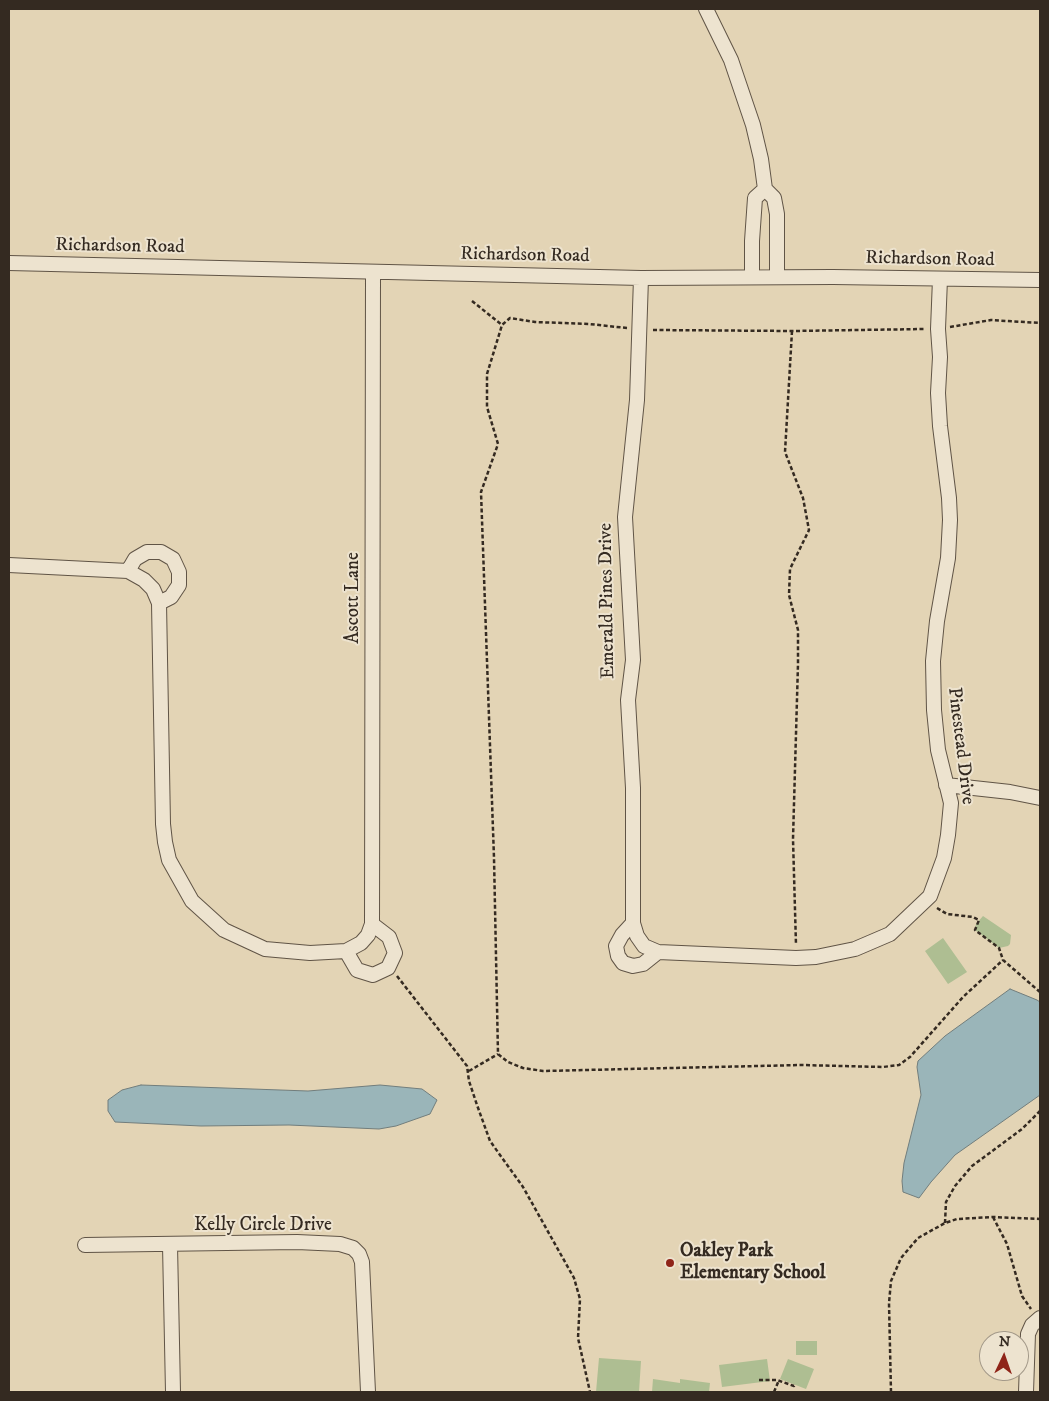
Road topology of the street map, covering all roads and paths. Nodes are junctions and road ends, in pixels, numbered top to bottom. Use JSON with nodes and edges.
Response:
{"nodes":[{"id":1,"x":706,"y":9,"type":"edge"},
{"id":2,"x":765,"y":189,"type":"junction"},
{"id":3,"x":9,"y":263,"type":"edge"},
{"id":4,"x":373,"y":272,"type":"junction"},
{"id":5,"x":752,"y":277,"type":"junction"},
{"id":6,"x":777,"y":277,"type":"junction"},
{"id":7,"x":641,"y":278,"type":"junction"},
{"id":8,"x":940,"y":279,"type":"junction"},
{"id":9,"x":1040,"y":280,"type":"edge"},
{"id":10,"x":472,"y":301,"type":"dead end"},
{"id":11,"x":1040,"y":323,"type":"edge"},
{"id":12,"x":502,"y":326,"type":"junction"},
{"id":13,"x":938,"y":328,"type":"junction"},
{"id":14,"x":639,"y":330,"type":"junction"},
{"id":15,"x":792,"y":331,"type":"junction"},
{"id":16,"x":9,"y":565,"type":"edge"},
{"id":17,"x":128,"y":571,"type":"junction"},
{"id":18,"x":159,"y":603,"type":"junction"},
{"id":19,"x":946,"y":785,"type":"junction"},
{"id":20,"x":1040,"y":798,"type":"edge"},
{"id":21,"x":924,"y":901,"type":"junction"},
{"id":22,"x":633,"y":923,"type":"junction"},
{"id":23,"x":372,"y":924,"type":"junction"},
{"id":24,"x":644,"y":946,"type":"joint"},
{"id":25,"x":346,"y":951,"type":"junction"},
{"id":26,"x":658,"y":952,"type":"junction"},
{"id":27,"x":796,"y":958,"type":"junction"},
{"id":28,"x":1004,"y":960,"type":"junction"},
{"id":29,"x":389,"y":966,"type":"junction"},
{"id":30,"x":1040,"y":992,"type":"edge"},
{"id":31,"x":498,"y":1054,"type":"junction"},
{"id":32,"x":469,"y":1070,"type":"junction"},
{"id":33,"x":1040,"y":1111,"type":"edge"},
{"id":34,"x":993,"y":1217,"type":"junction"},
{"id":35,"x":1040,"y":1220,"type":"edge"},
{"id":36,"x":945,"y":1223,"type":"junction"},
{"id":37,"x":170,"y":1245,"type":"junction"},
{"id":38,"x":85,"y":1246,"type":"dead end"},
{"id":39,"x":1037,"y":1321,"type":"edge"},
{"id":40,"x":758,"y":1380,"type":"dead end"},
{"id":41,"x":779,"y":1380,"type":"junction"},
{"id":42,"x":795,"y":1384,"type":"dead end"},
{"id":43,"x":173,"y":1392,"type":"edge"},
{"id":44,"x":368,"y":1392,"type":"edge"},
{"id":45,"x":590,"y":1392,"type":"edge"},
{"id":46,"x":774,"y":1392,"type":"edge"},
{"id":47,"x":892,"y":1392,"type":"edge"},
{"id":48,"x":1026,"y":1392,"type":"edge"}],
"edges":[{"from":1,"to":2,"type":"street"},
{"from":2,"to":5,"type":"street"},
{"from":2,"to":6,"type":"street"},
{"from":3,"to":4,"type":"street","name":"Richardson Road"},
{"from":4,"to":7,"type":"street","name":"Richardson Road"},
{"from":4,"to":23,"type":"street","name":"Ascott Lane"},
{"from":5,"to":6,"type":"street","name":"Richardson Road"},
{"from":5,"to":7,"type":"street","name":"Richardson Road"},
{"from":6,"to":8,"type":"street","name":"Richardson Road"},
{"from":7,"to":14,"type":"street","name":"Emerald Pines Drive"},
{"from":8,"to":9,"type":"street","name":"Richardson Road"},
{"from":8,"to":13,"type":"street","name":"Pinestead Drive"},
{"from":10,"to":12,"type":"path"},
{"from":11,"to":13,"type":"path"},
{"from":12,"to":14,"type":"path"},
{"from":12,"to":31,"type":"path"},
{"from":13,"to":15,"type":"path"},
{"from":13,"to":19,"type":"street","name":"Pinestead Drive"},
{"from":14,"to":15,"type":"path"},
{"from":14,"to":22,"type":"street","name":"Emerald Pines Drive"},
{"from":15,"to":27,"type":"path"},
{"from":16,"to":17,"type":"street"},
{"from":17,"to":18,"type":"street"},
{"from":17,"to":18,"type":"street"},
{"from":18,"to":25,"type":"street"},
{"from":19,"to":20,"type":"street"},
{"from":19,"to":21,"type":"street","name":"Pinestead Drive"},
{"from":21,"to":27,"type":"street","name":"Pinestead Drive"},
{"from":21,"to":28,"type":"path"},
{"from":22,"to":24,"type":"street","name":"Emerald Pines Drive"},
{"from":22,"to":26,"type":"street"},
{"from":23,"to":25,"type":"street"},
{"from":23,"to":29,"type":"street"},
{"from":24,"to":26,"type":"street","name":"Pinestead Drive"},
{"from":25,"to":29,"type":"street"},
{"from":26,"to":27,"type":"street","name":"Pinestead Drive"},
{"from":28,"to":30,"type":"path"},
{"from":28,"to":31,"type":"path"},
{"from":29,"to":32,"type":"path"},
{"from":31,"to":32,"type":"path"},
{"from":32,"to":45,"type":"path"},
{"from":33,"to":36,"type":"path"},
{"from":34,"to":35,"type":"path"},
{"from":34,"to":36,"type":"path"},
{"from":34,"to":39,"type":"path"},
{"from":36,"to":47,"type":"path"},
{"from":37,"to":38,"type":"street","name":"Kelly Circle Drive"},
{"from":37,"to":43,"type":"street"},
{"from":37,"to":44,"type":"street","name":"Kelly Circle Drive"},
{"from":39,"to":48,"type":"street"},
{"from":40,"to":41,"type":"path"},
{"from":41,"to":42,"type":"path"},
{"from":41,"to":46,"type":"path"}]}
